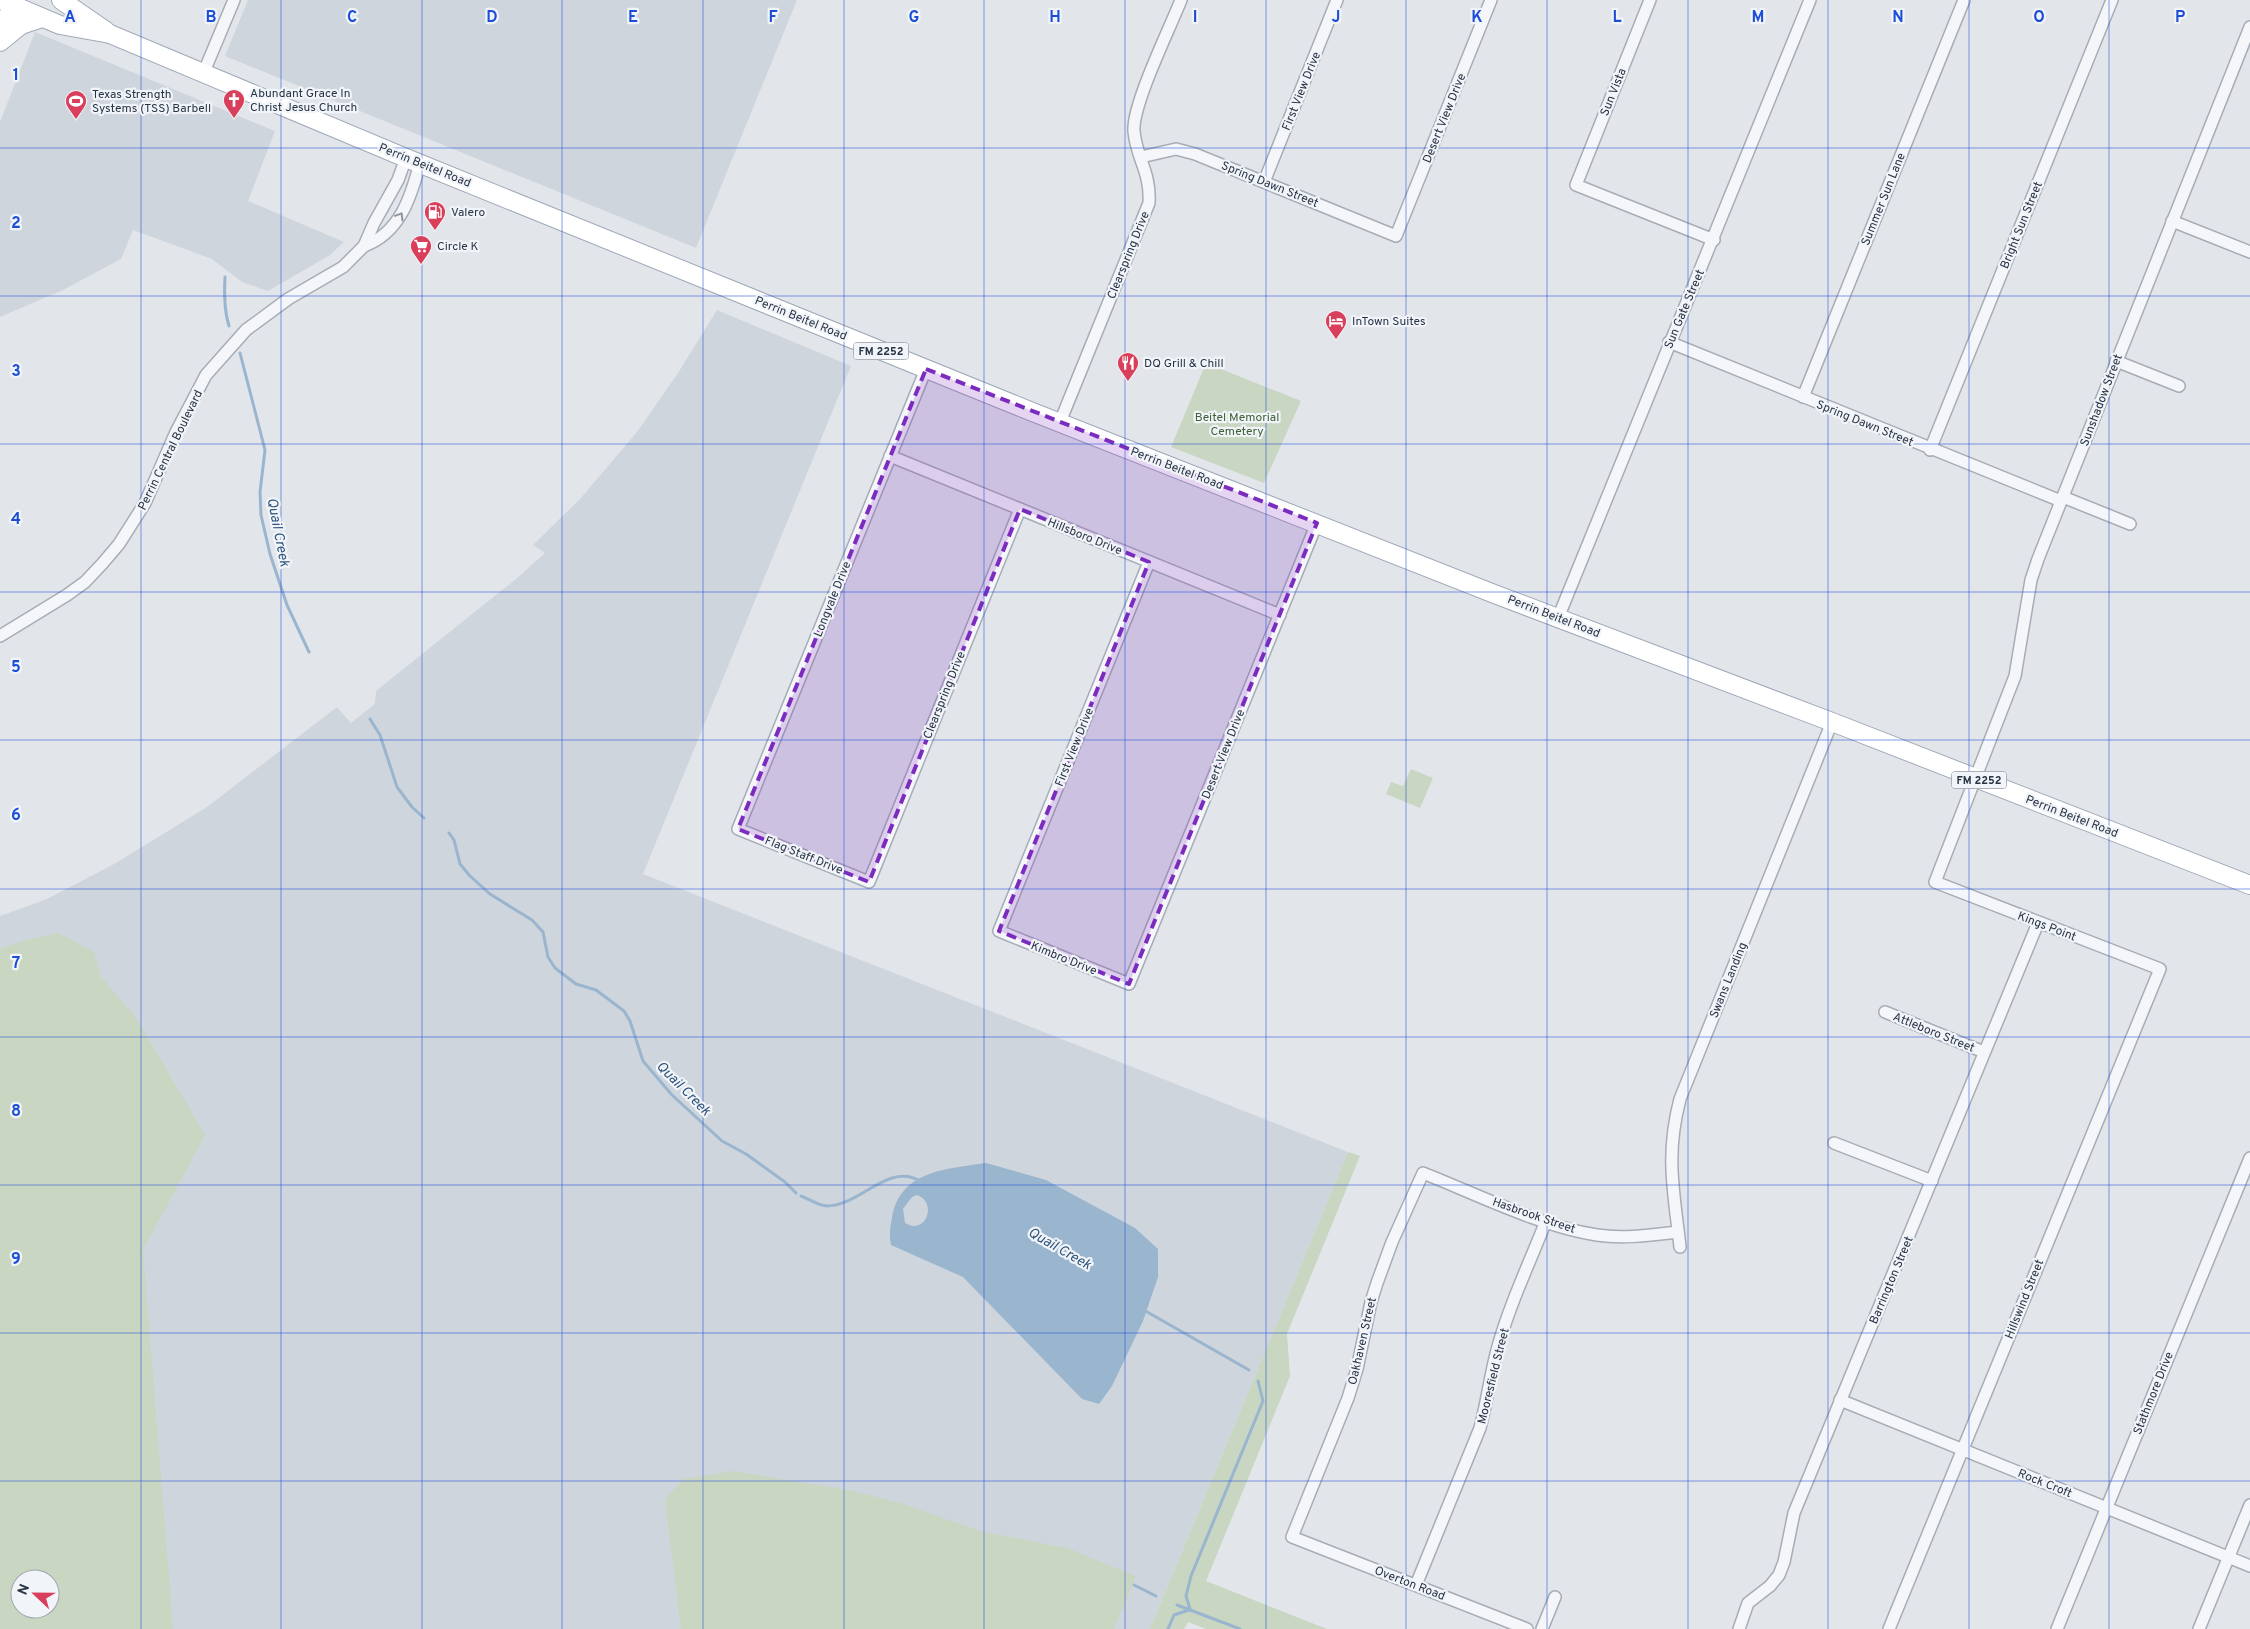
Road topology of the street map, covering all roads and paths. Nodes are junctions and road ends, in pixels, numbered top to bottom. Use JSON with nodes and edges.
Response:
{"nodes":[{"id":1,"x":234,"y":0,"type":"edge"},
{"id":2,"x":1181,"y":0,"type":"edge"},
{"id":3,"x":1337,"y":0,"type":"edge"},
{"id":4,"x":1491,"y":0,"type":"edge"},
{"id":5,"x":1650,"y":0,"type":"edge"},
{"id":6,"x":1810,"y":0,"type":"edge"},
{"id":7,"x":1964,"y":0,"type":"edge"},
{"id":8,"x":2112,"y":0,"type":"edge"},
{"id":9,"x":65,"y":1,"type":"edge"},
{"id":10,"x":10,"y":2,"type":"edge"},
{"id":11,"x":42,"y":18,"type":"junction"},
{"id":12,"x":2250,"y":27,"type":"edge"},
{"id":13,"x":110,"y":34,"type":"junction"},
{"id":14,"x":0,"y":41,"type":"edge"},
{"id":15,"x":204,"y":74,"type":"junction"},
{"id":16,"x":1141,"y":157,"type":"junction"},
{"id":17,"x":413,"y":160,"type":"junction"},
{"id":18,"x":1264,"y":182,"type":"junction"},
{"id":19,"x":2172,"y":221,"type":"junction"},
{"id":20,"x":1396,"y":236,"type":"joint"},
{"id":21,"x":1714,"y":240,"type":"junction"},
{"id":22,"x":364,"y":246,"type":"junction"},
{"id":23,"x":2250,"y":252,"type":"edge"},
{"id":24,"x":1669,"y":342,"type":"junction"},
{"id":25,"x":2116,"y":360,"type":"junction"},
{"id":26,"x":926,"y":369,"type":"junction"},
{"id":27,"x":2179,"y":386,"type":"dead end"},
{"id":28,"x":1803,"y":398,"type":"junction"},
{"id":29,"x":1060,"y":422,"type":"junction"},
{"id":30,"x":1930,"y":450,"type":"junction"},
{"id":31,"x":890,"y":456,"type":"junction"},
{"id":32,"x":2062,"y":499,"type":"junction"},
{"id":33,"x":1020,"y":510,"type":"junction"},
{"id":34,"x":1317,"y":523,"type":"junction"},
{"id":35,"x":2130,"y":524,"type":"dead end"},
{"id":36,"x":1149,"y":562,"type":"junction"},
{"id":37,"x":1280,"y":615,"type":"junction"},
{"id":38,"x":1558,"y":618,"type":"junction"},
{"id":39,"x":0,"y":636,"type":"edge"},
{"id":40,"x":1832,"y":722,"type":"junction"},
{"id":41,"x":1974,"y":778,"type":"junction"},
{"id":42,"x":738,"y":829,"type":"joint"},
{"id":43,"x":869,"y":882,"type":"joint"},
{"id":44,"x":1934,"y":882,"type":"joint"},
{"id":45,"x":2250,"y":885,"type":"edge"},
{"id":46,"x":2038,"y":923,"type":"junction"},
{"id":47,"x":999,"y":931,"type":"joint"},
{"id":48,"x":2160,"y":969,"type":"joint"},
{"id":49,"x":1129,"y":984,"type":"joint"},
{"id":50,"x":1885,"y":1012,"type":"dead end"},
{"id":51,"x":1984,"y":1052,"type":"junction"},
{"id":52,"x":1834,"y":1142,"type":"dead end"},
{"id":53,"x":2250,"y":1158,"type":"edge"},
{"id":54,"x":1423,"y":1173,"type":"joint"},
{"id":55,"x":1932,"y":1181,"type":"junction"},
{"id":56,"x":1546,"y":1221,"type":"junction"},
{"id":57,"x":1678,"y":1232,"type":"junction"},
{"id":58,"x":1680,"y":1248,"type":"dead end"},
{"id":59,"x":1840,"y":1400,"type":"junction"},
{"id":60,"x":1962,"y":1449,"type":"junction"},
{"id":61,"x":2250,"y":1505,"type":"edge"},
{"id":62,"x":2106,"y":1508,"type":"junction"},
{"id":63,"x":1292,"y":1537,"type":"joint"},
{"id":64,"x":2229,"y":1557,"type":"junction"},
{"id":65,"x":2250,"y":1566,"type":"edge"},
{"id":66,"x":1416,"y":1585,"type":"junction"},
{"id":67,"x":1555,"y":1597,"type":"dead end"},
{"id":68,"x":1527,"y":1629,"type":"edge"},
{"id":69,"x":1542,"y":1629,"type":"edge"},
{"id":70,"x":1739,"y":1629,"type":"edge"},
{"id":71,"x":1889,"y":1629,"type":"edge"},
{"id":72,"x":2057,"y":1629,"type":"edge"},
{"id":73,"x":2199,"y":1629,"type":"edge"}],
"edges":[{"from":1,"to":15,"type":"street"},
{"from":2,"to":16,"type":"street","name":"Clearspring Drive"},
{"from":3,"to":18,"type":"street","name":"First View Drive"},
{"from":4,"to":20,"type":"street","name":"Desert View Drive"},
{"from":5,"to":21,"type":"street","name":"Sun Vista"},
{"from":6,"to":21,"type":"street","name":"Sun Gate Street"},
{"from":7,"to":28,"type":"street","name":"Summer Sun Lane"},
{"from":8,"to":30,"type":"street","name":"Bright Sun Street"},
{"from":9,"to":13,"type":"main road","name":"Perrin Beitel Road","number":"FM 2252"},
{"from":10,"to":11,"type":"main road","name":"Perrin Beitel Road","number":"FM 2252"},
{"from":10,"to":14,"type":"highway"},
{"from":11,"to":13,"type":"main road","name":"Perrin Beitel Road","number":"FM 2252"},
{"from":11,"to":14,"type":"main road"},
{"from":12,"to":19,"type":"street","name":"Sunshadow Street"},
{"from":13,"to":15,"type":"main road","name":"Perrin Beitel Road","number":"FM 2252"},
{"from":15,"to":17,"type":"main road","name":"Perrin Beitel Road","number":"FM 2252"},
{"from":16,"to":18,"type":"street","name":"Spring Dawn Street"},
{"from":16,"to":29,"type":"street","name":"Clearspring Drive"},
{"from":17,"to":22,"type":"street","name":"Perrin Central Boulevard"},
{"from":22,"to":17,"type":"street","name":"Perrin Central Boulevard","one_way":true},
{"from":17,"to":26,"type":"main road","name":"Perrin Beitel Road","number":"FM 2252"},
{"from":18,"to":20,"type":"street","name":"Spring Dawn Street"},
{"from":19,"to":23,"type":"street"},
{"from":19,"to":25,"type":"street","name":"Sunshadow Street"},
{"from":21,"to":24,"type":"street","name":"Sun Gate Street"},
{"from":22,"to":39,"type":"street","name":"Perrin Central Boulevard"},
{"from":24,"to":28,"type":"street","name":"Spring Dawn Street"},
{"from":24,"to":38,"type":"street","name":"Sun Gate Street"},
{"from":25,"to":27,"type":"street"},
{"from":25,"to":32,"type":"street","name":"Sunshadow Street"},
{"from":26,"to":29,"type":"main road","name":"Perrin Beitel Road","number":"FM 2252"},
{"from":26,"to":31,"type":"street","name":"Longvale Drive"},
{"from":28,"to":30,"type":"street","name":"Spring Dawn Street"},
{"from":29,"to":34,"type":"main road","name":"Perrin Beitel Road","number":"FM 2252"},
{"from":30,"to":32,"type":"street","name":"Spring Dawn Street"},
{"from":31,"to":33,"type":"street","name":"Hillsboro Drive"},
{"from":31,"to":42,"type":"street","name":"Longvale Drive"},
{"from":32,"to":35,"type":"street","name":"Spring Dawn Street"},
{"from":32,"to":41,"type":"street","name":"Sunshadow Street"},
{"from":33,"to":36,"type":"street","name":"Hillsboro Drive"},
{"from":33,"to":43,"type":"street","name":"Clearspring Drive"},
{"from":34,"to":37,"type":"street","name":"Desert View Drive"},
{"from":34,"to":38,"type":"main road","name":"Perrin Beitel Road","number":"FM 2252"},
{"from":36,"to":37,"type":"street","name":"Hillsboro Drive"},
{"from":36,"to":47,"type":"street","name":"First View Drive"},
{"from":37,"to":49,"type":"street","name":"Desert View Drive"},
{"from":38,"to":40,"type":"main road","name":"Perrin Beitel Road","number":"FM 2252"},
{"from":40,"to":41,"type":"main road","name":"Perrin Beitel Road","number":"FM 2252"},
{"from":40,"to":57,"type":"street","name":"Swans Landing"},
{"from":41,"to":44,"type":"street","name":"Sunshadow Street"},
{"from":41,"to":45,"type":"main road","name":"Perrin Beitel Road","number":"FM 2252"},
{"from":42,"to":43,"type":"street","name":"Flag Staff Drive"},
{"from":44,"to":46,"type":"street","name":"Kings Point"},
{"from":46,"to":48,"type":"street","name":"Kings Point"},
{"from":46,"to":51,"type":"street","name":"Barrington Street"},
{"from":47,"to":49,"type":"street","name":"Kimbro Drive"},
{"from":48,"to":60,"type":"street","name":"Hillswind Street"},
{"from":50,"to":51,"type":"street","name":"Attleboro Street"},
{"from":51,"to":55,"type":"street","name":"Barrington Street"},
{"from":52,"to":55,"type":"street"},
{"from":53,"to":62,"type":"street","name":"Stathmore Drive"},
{"from":54,"to":56,"type":"street","name":"Hasbrook Street"},
{"from":54,"to":63,"type":"street","name":"Oakhaven Street"},
{"from":55,"to":59,"type":"street","name":"Barrington Street"},
{"from":56,"to":57,"type":"street","name":"Hasbrook Street"},
{"from":56,"to":66,"type":"street","name":"Mooresfield Street"},
{"from":57,"to":58,"type":"street","name":"Swans Landing"},
{"from":59,"to":60,"type":"street","name":"Rock Croft"},
{"from":59,"to":70,"type":"street","name":"Barrington Street"},
{"from":60,"to":62,"type":"street","name":"Rock Croft"},
{"from":60,"to":71,"type":"street","name":"Hillswind Street"},
{"from":61,"to":64,"type":"street"},
{"from":62,"to":64,"type":"street","name":"Rock Croft"},
{"from":62,"to":72,"type":"street","name":"Stathmore Drive"},
{"from":63,"to":66,"type":"street","name":"Overton Road"},
{"from":64,"to":65,"type":"street","name":"Rock Croft"},
{"from":64,"to":73,"type":"street"},
{"from":66,"to":68,"type":"street","name":"Overton Road"},
{"from":67,"to":69,"type":"street"}]}
